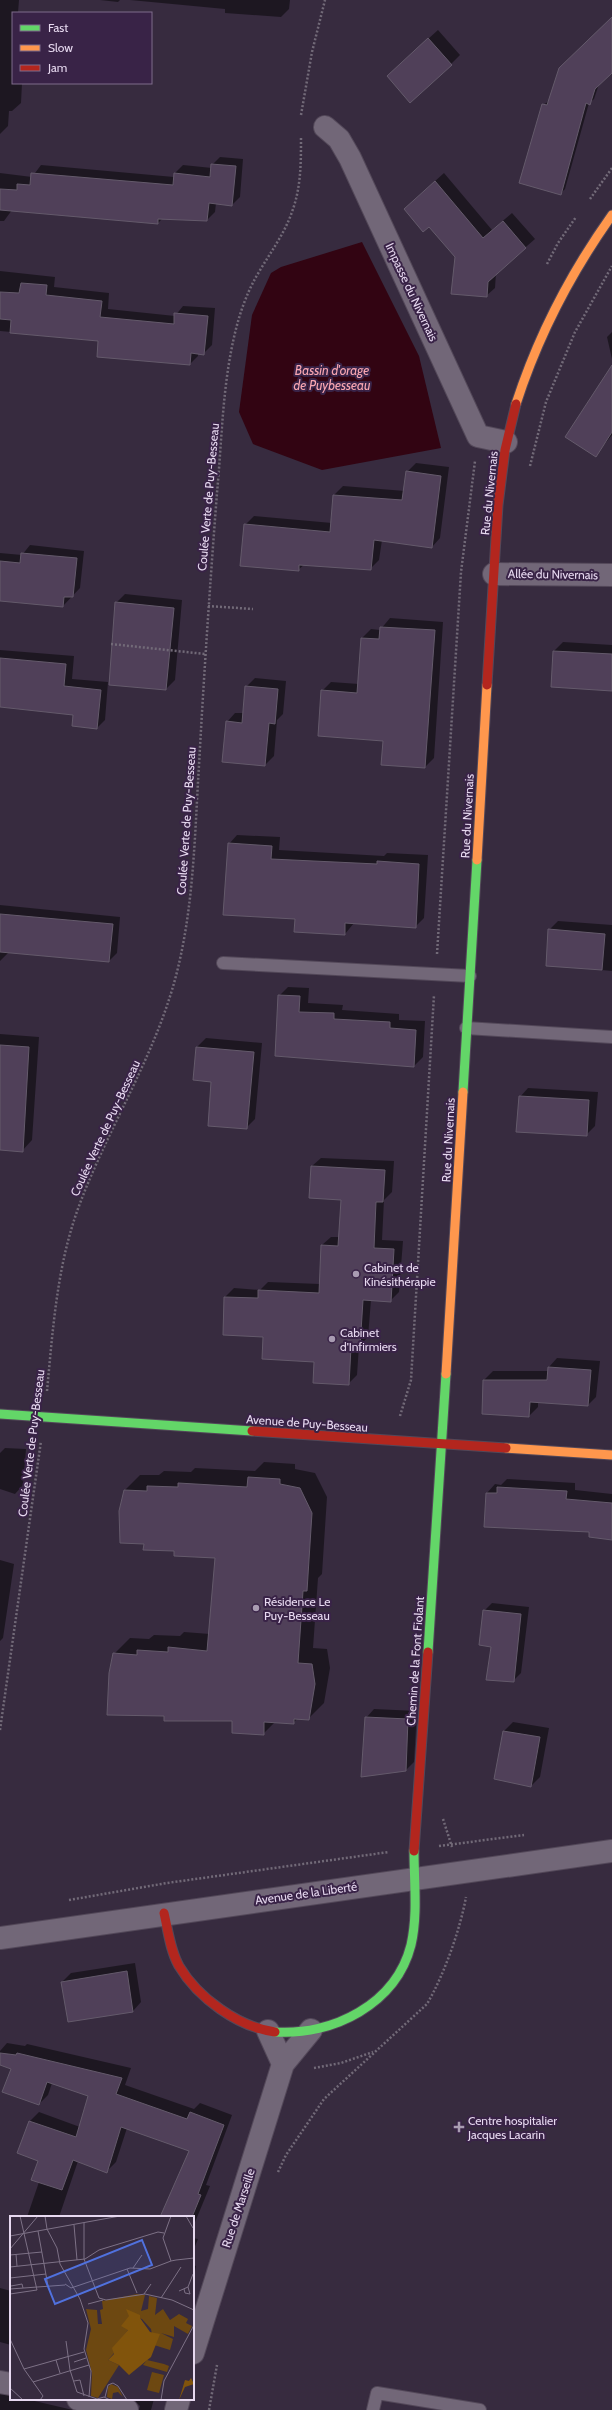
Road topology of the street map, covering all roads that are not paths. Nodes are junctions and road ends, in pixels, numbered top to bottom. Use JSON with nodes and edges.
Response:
{"nodes":[{"id":1,"x":325,"y":127,"type":"dead end"},
{"id":2,"x":612,"y":215,"type":"edge"},
{"id":3,"x":506,"y":442,"type":"junction"},
{"id":4,"x":494,"y":574,"type":"junction"},
{"id":5,"x":612,"y":575,"type":"edge"},
{"id":6,"x":223,"y":963,"type":"dead end"},
{"id":7,"x":470,"y":976,"type":"junction"},
{"id":8,"x":466,"y":1028,"type":"junction"},
{"id":9,"x":612,"y":1038,"type":"edge"},
{"id":10,"x":0,"y":1414,"type":"edge"},
{"id":11,"x":441,"y":1445,"type":"junction"},
{"id":12,"x":612,"y":1455,"type":"edge"},
{"id":13,"x":612,"y":1851,"type":"edge"},
{"id":14,"x":413,"y":1879,"type":"junction"},
{"id":15,"x":164,"y":1913,"type":"junction"},
{"id":16,"x":0,"y":1938,"type":"edge"},
{"id":17,"x":311,"y":2030,"type":"junction"},
{"id":18,"x":268,"y":2031,"type":"junction"},
{"id":19,"x":283,"y":2064,"type":"junction"},
{"id":20,"x":194,"y":2349,"type":"edge"},
{"id":21,"x":0,"y":2382,"type":"edge"},
{"id":22,"x":10,"y":2384,"type":"edge"},
{"id":23,"x":82,"y":2400,"type":"edge"},
{"id":24,"x":179,"y":2400,"type":"edge"},
{"id":25,"x":127,"y":2410,"type":"edge"},
{"id":26,"x":176,"y":2410,"type":"edge"},
{"id":27,"x":373,"y":2410,"type":"edge"},
{"id":28,"x":480,"y":2410,"type":"edge"}],
"edges":[{"from":1,"to":3,"type":"street","name":"Impasse du Nivernais"},
{"from":2,"to":3,"type":"street","name":"Rue du Nivernais"},
{"from":3,"to":4,"type":"street","name":"Rue du Nivernais"},
{"from":4,"to":5,"type":"street","name":"Allée du Nivernais"},
{"from":4,"to":7,"type":"street","name":"Rue du Nivernais"},
{"from":6,"to":7,"type":"lane"},
{"from":7,"to":8,"type":"street","name":"Rue du Nivernais"},
{"from":8,"to":9,"type":"lane"},
{"from":8,"to":11,"type":"street","name":"Rue du Nivernais"},
{"from":10,"to":11,"type":"street","name":"Avenue de Puy-Besseau"},
{"from":11,"to":12,"type":"street","name":"Avenue de Puy-Besseau"},
{"from":11,"to":14,"type":"street","name":"Chemin de la Font Fiolant"},
{"from":13,"to":14,"type":"street","name":"Avenue de la Liberté"},
{"from":14,"to":15,"type":"street","name":"Avenue de la Liberté"},
{"from":14,"to":17,"type":"street","name":"Chemin de la Font Fiolant"},
{"from":15,"to":16,"type":"street","name":"Avenue de la Liberté"},
{"from":15,"to":18,"type":"street"},
{"from":17,"to":18,"type":"street","name":"Chemin de la Font Fiolant"},
{"from":17,"to":19,"type":"street","name":"Rue de Marseille"},
{"from":18,"to":19,"type":"street"},
{"from":19,"to":20,"type":"street","name":"Rue de Marseille"},
{"from":21,"to":22,"type":"street"},
{"from":23,"to":25,"type":"street"},
{"from":24,"to":26,"type":"street"},
{"from":27,"to":28,"type":"lane"}]}
